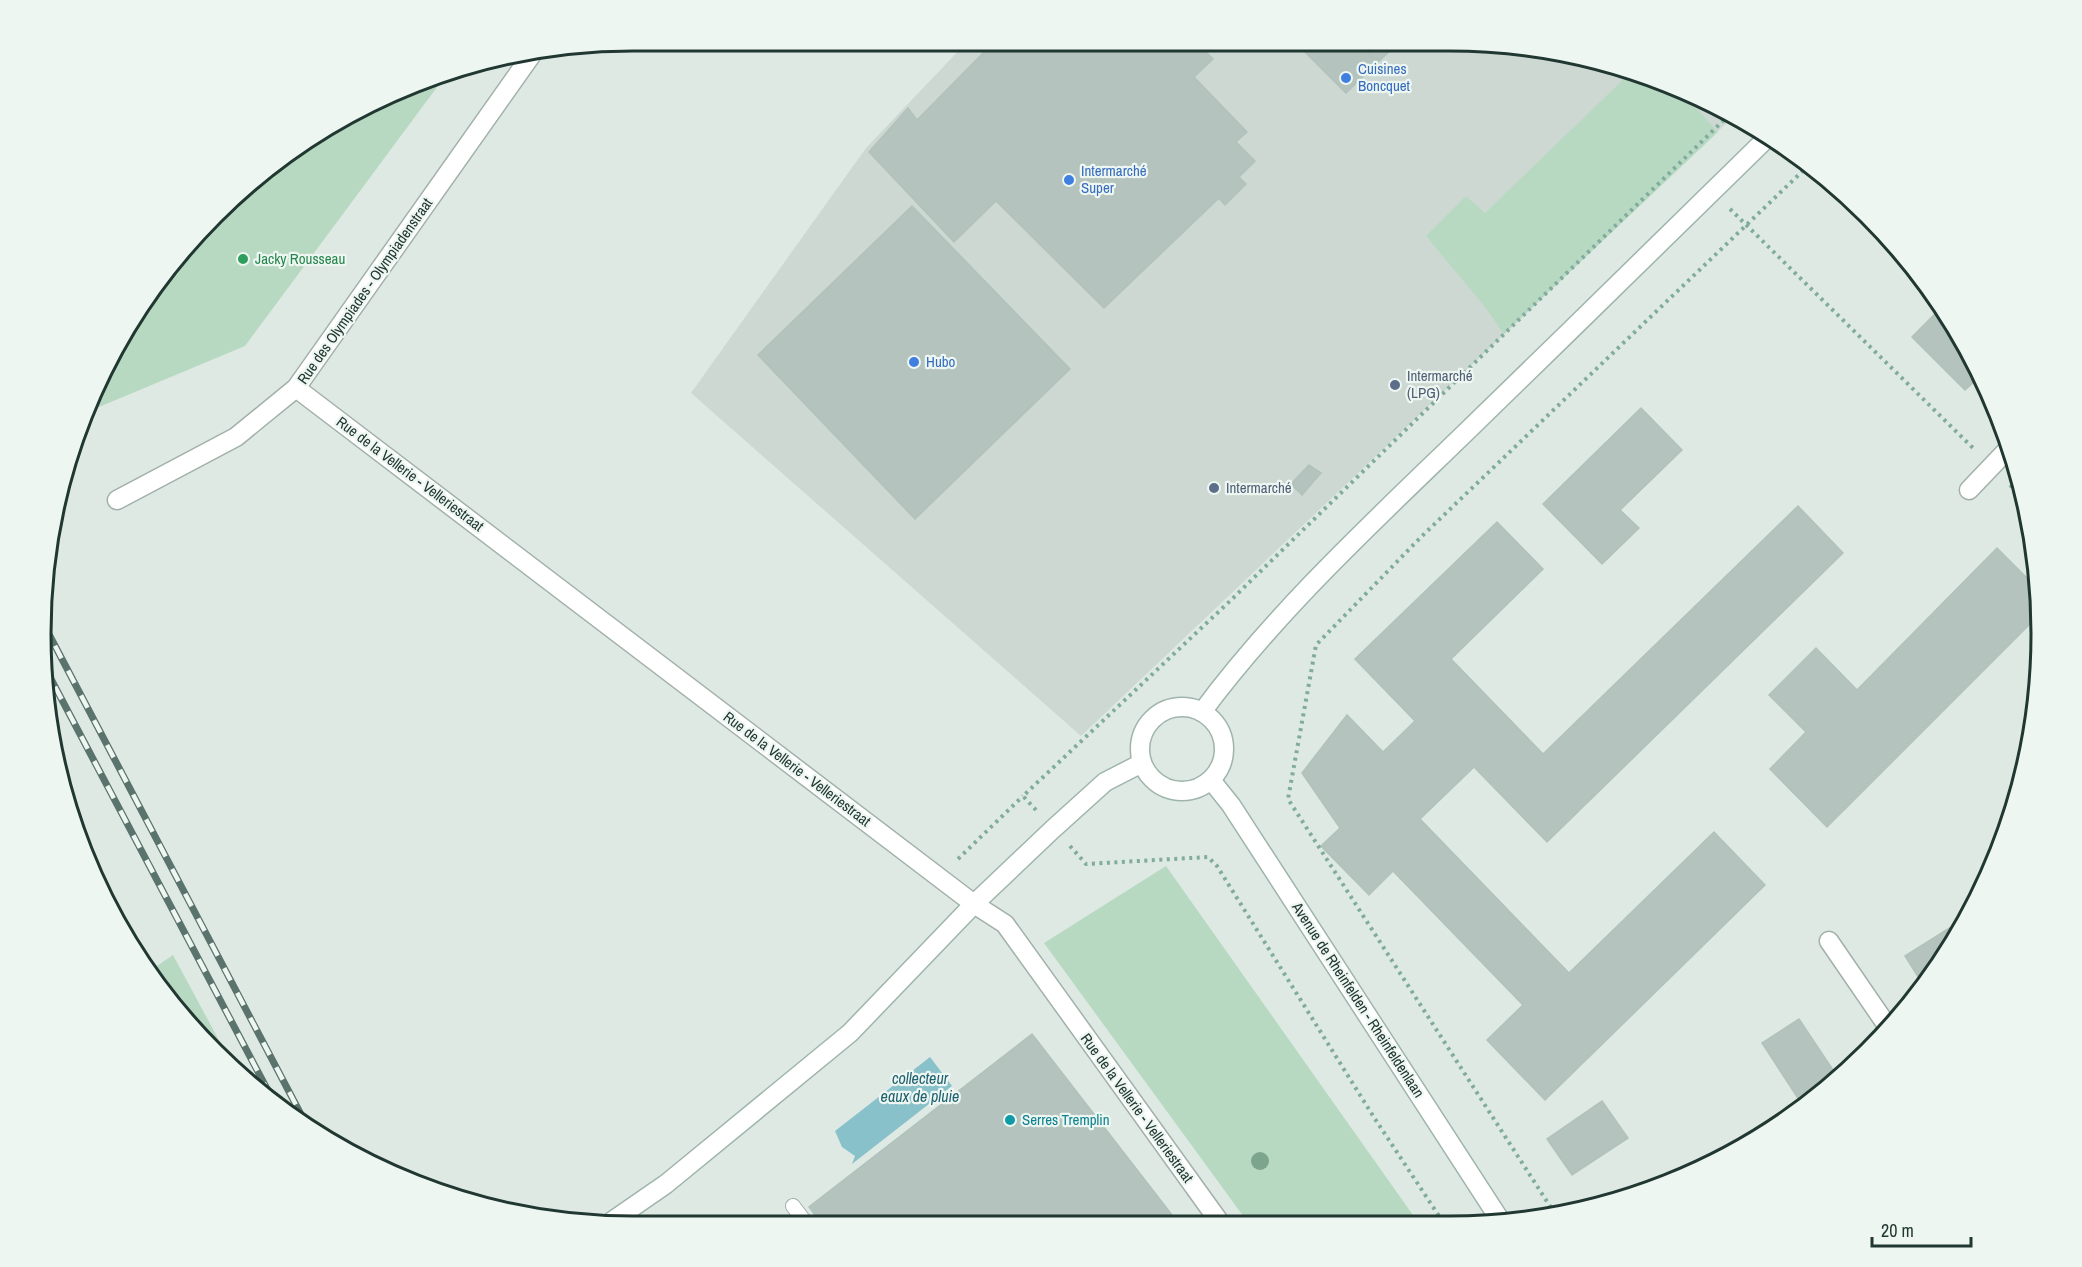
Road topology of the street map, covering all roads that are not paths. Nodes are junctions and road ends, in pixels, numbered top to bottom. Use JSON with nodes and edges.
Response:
{"nodes":[{"id":1,"x":528,"y":61,"type":"edge"},
{"id":2,"x":1762,"y":143,"type":"edge"},
{"id":3,"x":296,"y":388,"type":"junction"},
{"id":4,"x":2003,"y":454,"type":"edge"},
{"id":5,"x":1969,"y":490,"type":"dead end"},
{"id":6,"x":117,"y":500,"type":"dead end"},
{"id":7,"x":1202,"y":712,"type":"junction"},
{"id":8,"x":1142,"y":763,"type":"junction"},
{"id":9,"x":1211,"y":780,"type":"junction"},
{"id":10,"x":974,"y":904,"type":"junction"},
{"id":11,"x":1829,"y":941,"type":"dead end"},
{"id":12,"x":1884,"y":1021,"type":"edge"},
{"id":13,"x":793,"y":1206,"type":"dead end"},
{"id":14,"x":1496,"y":1214,"type":"edge"},
{"id":15,"x":620,"y":1216,"type":"edge"},
{"id":16,"x":800,"y":1216,"type":"edge"},
{"id":17,"x":1215,"y":1216,"type":"edge"}],
"edges":[{"from":1,"to":3,"type":"main road","name":"Rue des Olympiades - Olympiadenstraat"},
{"from":2,"to":7,"type":"main road"},
{"from":3,"to":6,"type":"main road","name":"Rue des Olympiades - Olympiadenstraat"},
{"from":3,"to":10,"type":"main road","name":"Rue de la Vellerie - Velleriestraat"},
{"from":4,"to":5,"type":"main road"},
{"from":7,"to":8,"type":"main road"},
{"from":7,"to":9,"type":"main road"},
{"from":8,"to":9,"type":"main road"},
{"from":8,"to":10,"type":"main road"},
{"from":9,"to":14,"type":"main road","name":"Avenue de Rheinfelden - Rheinfeldenlaan"},
{"from":10,"to":15,"type":"main road"},
{"from":10,"to":17,"type":"main road","name":"Rue de la Vellerie - Velleriestraat"},
{"from":11,"to":12,"type":"main road"},
{"from":13,"to":16,"type":"lane"}]}
